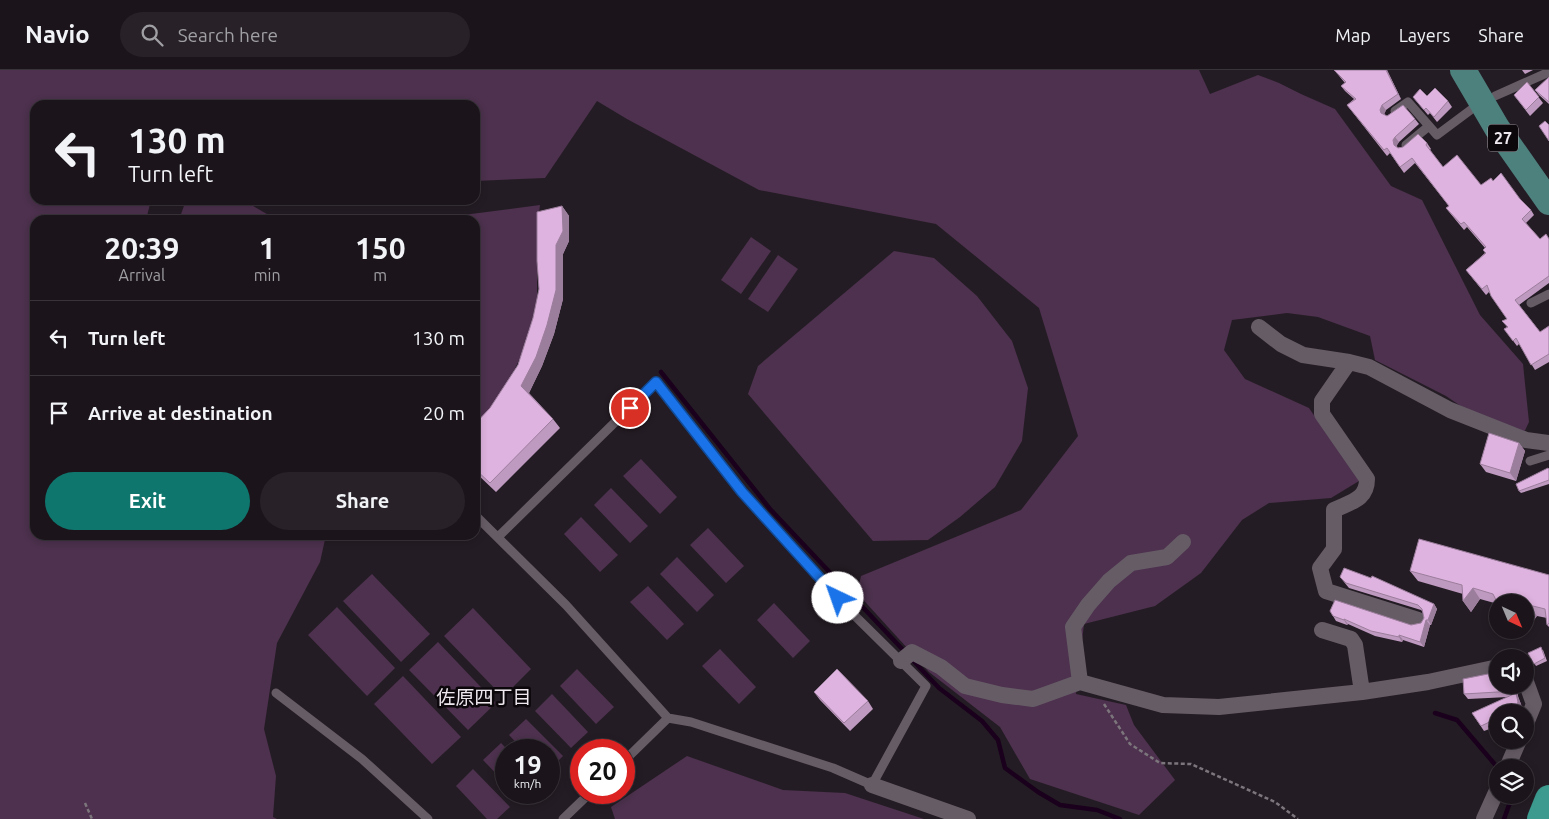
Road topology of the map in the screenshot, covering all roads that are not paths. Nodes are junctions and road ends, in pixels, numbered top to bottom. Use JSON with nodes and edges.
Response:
{"nodes":[{"id":1,"x":1463,"y":70,"type":"edge"},
{"id":2,"x":1481,"y":70,"type":"edge"},
{"id":3,"x":1549,"y":72,"type":"edge"},
{"id":4,"x":1488,"y":99,"type":"junction"},
{"id":5,"x":1390,"y":115,"type":"edge"},
{"id":6,"x":1429,"y":126,"type":"junction"},
{"id":7,"x":1403,"y":147,"type":"edge"},
{"id":8,"x":1549,"y":174,"type":"edge"},
{"id":9,"x":1549,"y":202,"type":"edge"},
{"id":10,"x":1549,"y":294,"type":"edge"},
{"id":11,"x":1531,"y":303,"type":"dead end"},
{"id":12,"x":1259,"y":327,"type":"dead end"},
{"id":13,"x":1349,"y":362,"type":"junction"},
{"id":14,"x":1549,"y":443,"type":"edge"},
{"id":15,"x":1549,"y":455,"type":"edge"},
{"id":16,"x":1530,"y":461,"type":"dead end"},
{"id":17,"x":480,"y":520,"type":"edge"},
{"id":18,"x":498,"y":537,"type":"junction"},
{"id":19,"x":1183,"y":542,"type":"dead end"},
{"id":20,"x":1418,"y":620,"type":"dead end"},
{"id":21,"x":1322,"y":630,"type":"dead end"},
{"id":22,"x":901,"y":662,"type":"junction"},
{"id":23,"x":1489,"y":668,"type":"edge"},
{"id":24,"x":1087,"y":684,"type":"junction"},
{"id":25,"x":1362,"y":692,"type":"junction"},
{"id":26,"x":1534,"y":692,"type":"edge"},
{"id":27,"x":276,"y":693,"type":"dead end"},
{"id":28,"x":1542,"y":703,"type":"edge"},
{"id":29,"x":1534,"y":714,"type":"edge"},
{"id":30,"x":668,"y":718,"type":"junction"},
{"id":31,"x":635,"y":750,"type":"edge"},
{"id":32,"x":872,"y":785,"type":"junction"},
{"id":33,"x":1549,"y":799,"type":"edge"},
{"id":34,"x":579,"y":804,"type":"edge"},
{"id":35,"x":1491,"y":804,"type":"edge"},
{"id":36,"x":428,"y":819,"type":"edge"},
{"id":37,"x":564,"y":819,"type":"edge"},
{"id":38,"x":968,"y":819,"type":"edge"},
{"id":39,"x":1484,"y":819,"type":"edge"},
{"id":40,"x":1541,"y":819,"type":"edge"}],
"edges":[{"from":1,"to":4,"type":"main road","number":"27"},
{"from":2,"to":4,"type":"main road","number":"27"},
{"from":3,"to":4,"type":"lane"},
{"from":4,"to":6,"type":"lane"},
{"from":4,"to":8,"type":"main road","number":"27"},
{"from":4,"to":9,"type":"main road","number":"27"},
{"from":5,"to":6,"type":"lane"},
{"from":6,"to":7,"type":"lane"},
{"from":10,"to":11,"type":"lane"},
{"from":12,"to":13,"type":"street"},
{"from":13,"to":14,"type":"street"},
{"from":13,"to":20,"type":"street"},
{"from":15,"to":16,"type":"lane"},
{"from":17,"to":18,"type":"lane"},
{"from":18,"to":22,"type":"lane"},
{"from":18,"to":30,"type":"lane"},
{"from":19,"to":24,"type":"street"},
{"from":21,"to":25,"type":"street"},
{"from":22,"to":24,"type":"street"},
{"from":22,"to":32,"type":"lane"},
{"from":23,"to":25,"type":"street"},
{"from":24,"to":25,"type":"street"},
{"from":26,"to":28,"type":"street"},
{"from":27,"to":36,"type":"lane"},
{"from":28,"to":29,"type":"street"},
{"from":30,"to":31,"type":"lane"},
{"from":30,"to":32,"type":"lane"},
{"from":32,"to":38,"type":"street"},
{"from":33,"to":40,"type":"highway"},
{"from":34,"to":37,"type":"lane"},
{"from":35,"to":39,"type":"street"}]}
